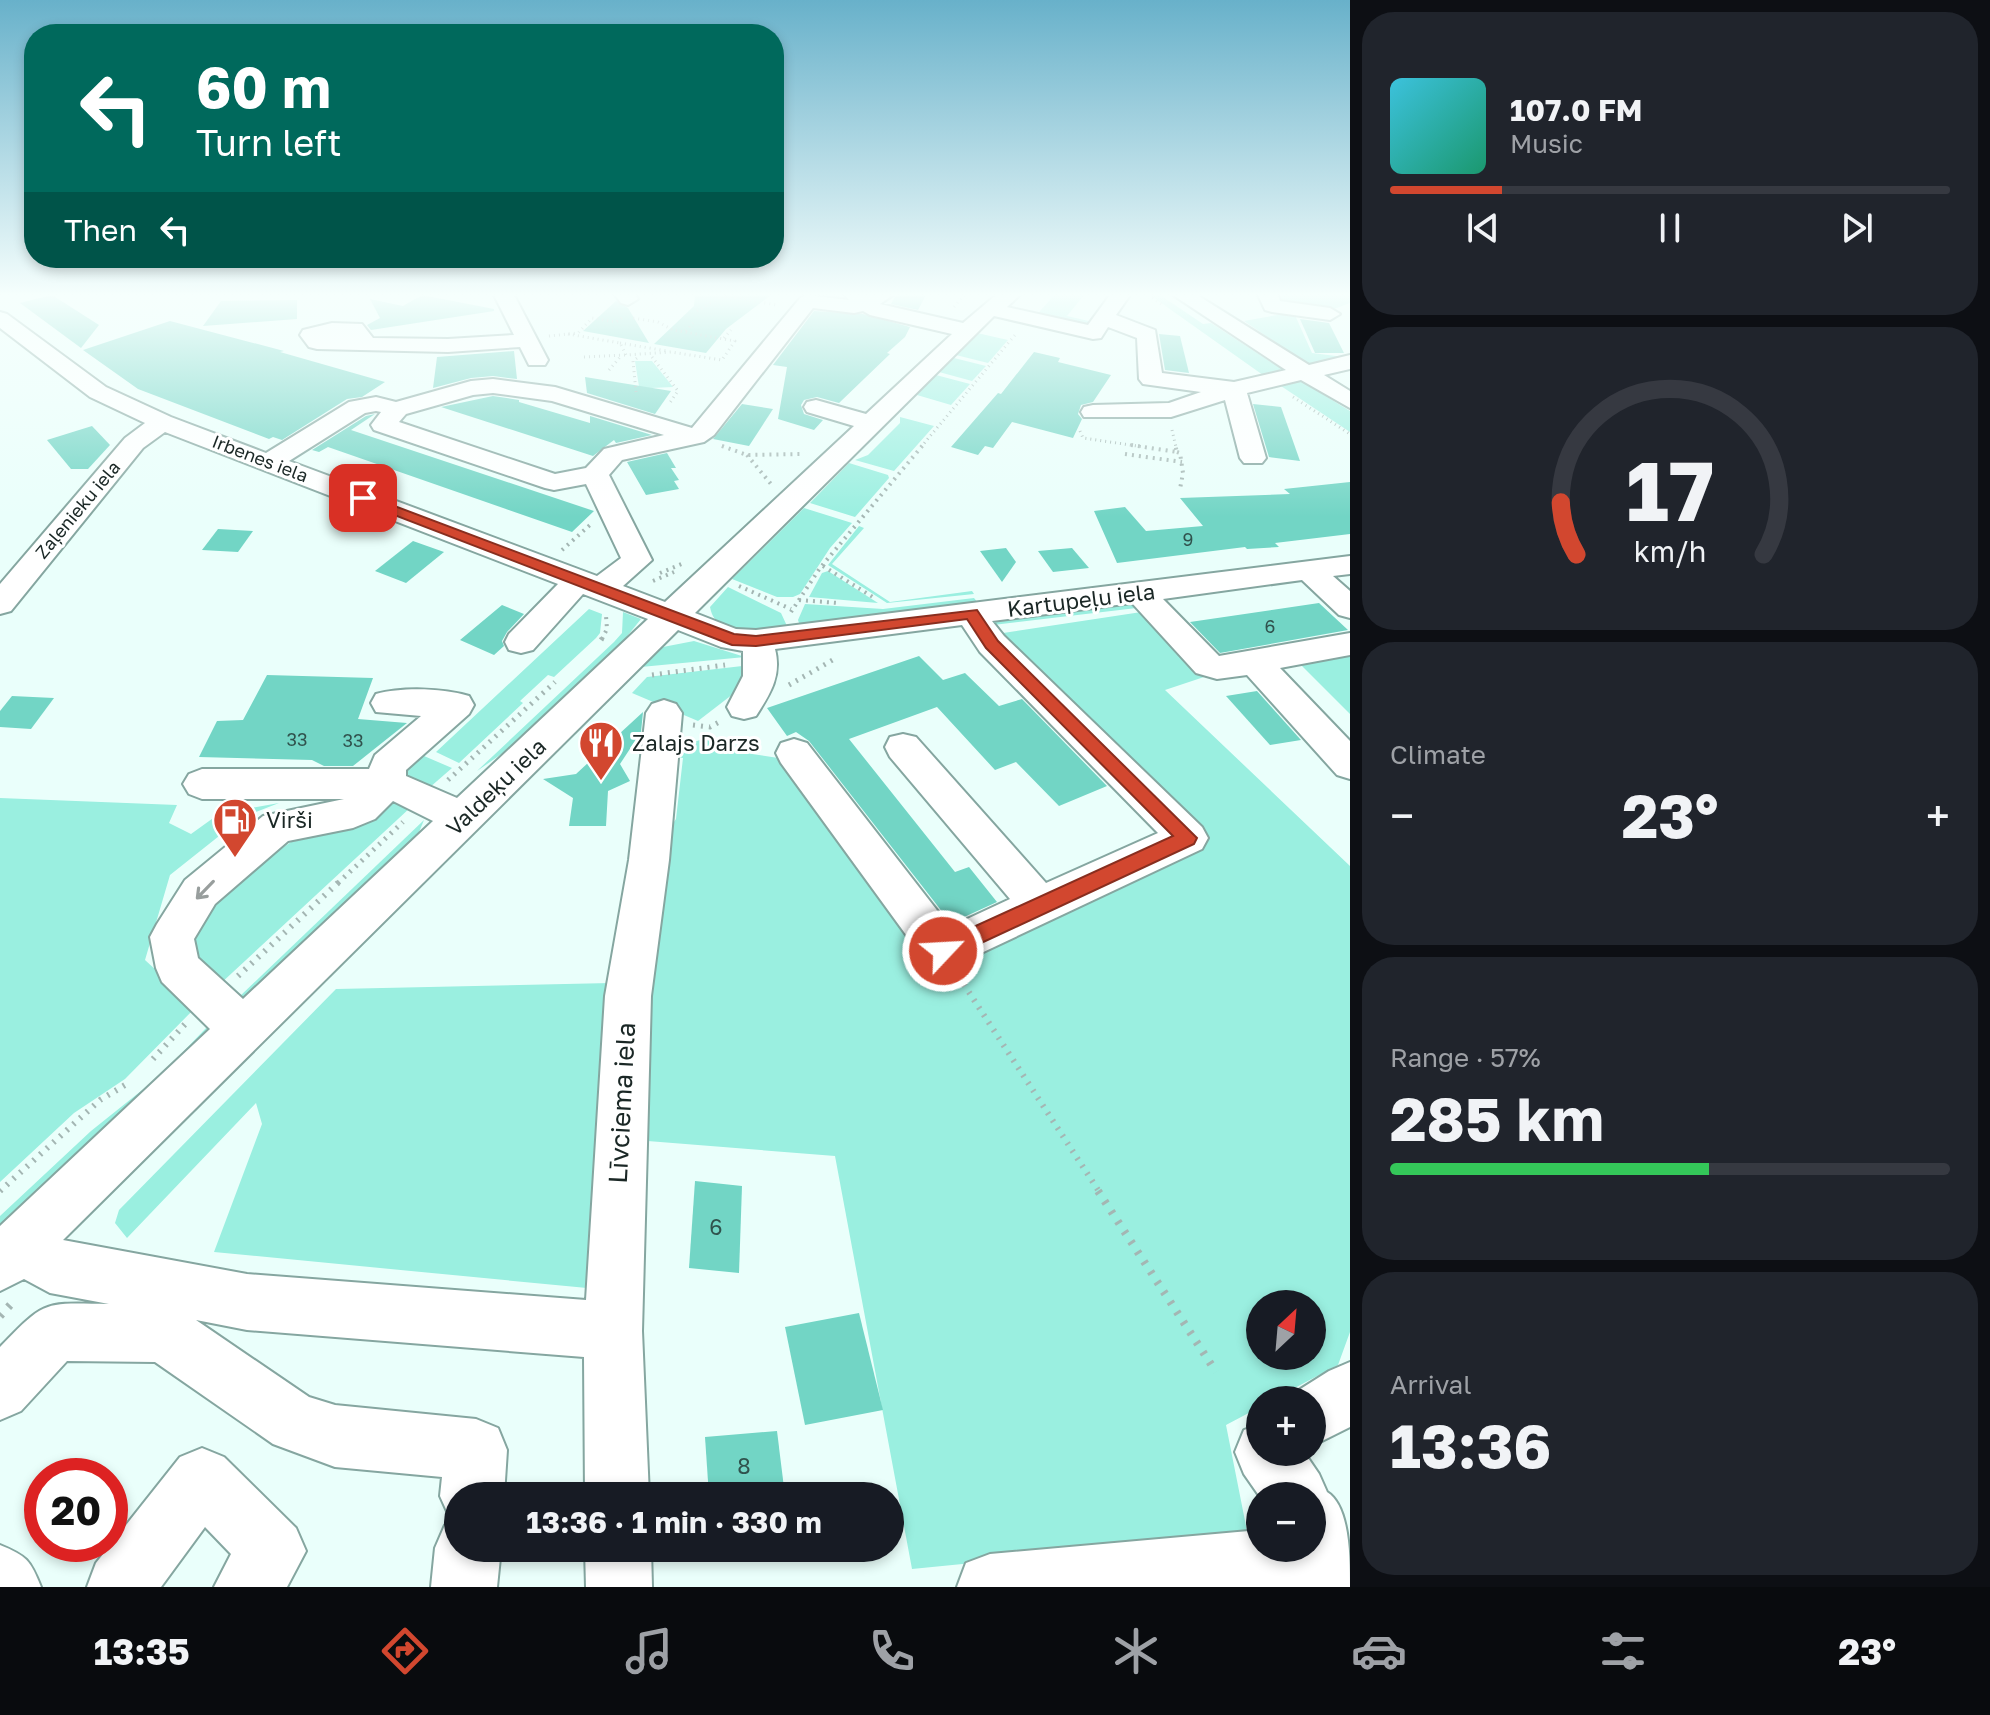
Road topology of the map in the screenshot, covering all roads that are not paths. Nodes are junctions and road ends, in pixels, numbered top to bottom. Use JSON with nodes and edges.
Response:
{"nodes":[{"id":1,"x":68,"y":369,"type":"edge"},
{"id":2,"x":542,"y":369,"type":"edge"},
{"id":3,"x":753,"y":369,"type":"edge"},
{"id":4,"x":930,"y":369,"type":"edge"},
{"id":5,"x":1150,"y":369,"type":"edge"},
{"id":6,"x":1297,"y":369,"type":"edge"},
{"id":7,"x":1312,"y":369,"type":"edge"},
{"id":8,"x":1306,"y":375,"type":"junction"},
{"id":9,"x":1234,"y":389,"type":"junction"},
{"id":10,"x":536,"y":391,"type":"junction"},
{"id":11,"x":1350,"y":401,"type":"edge"},
{"id":12,"x":816,"y":407,"type":"dead end"},
{"id":13,"x":397,"y":409,"type":"junction"},
{"id":14,"x":1093,"y":412,"type":"road end"},
{"id":15,"x":162,"y":422,"type":"junction"},
{"id":16,"x":874,"y":424,"type":"junction"},
{"id":17,"x":695,"y":437,"type":"junction"},
{"id":18,"x":1253,"y":458,"type":"dead end"},
{"id":19,"x":269,"y":462,"type":"junction"},
{"id":20,"x":595,"y":474,"type":"junction"},
{"id":21,"x":1350,"y":565,"type":"edge"},
{"id":22,"x":1308,"y":570,"type":"junction"},
{"id":23,"x":595,"y":592,"type":"junction"},
{"id":24,"x":1139,"y":592,"type":"junction"},
{"id":25,"x":0,"y":604,"type":"edge"},
{"id":26,"x":1350,"y":608,"type":"edge"},
{"id":27,"x":971,"y":614,"type":"junction"},
{"id":28,"x":673,"y":617,"type":"junction"},
{"id":29,"x":756,"y":641,"type":"junction"},
{"id":30,"x":521,"y":642,"type":"dead end"},
{"id":31,"x":1350,"y":644,"type":"edge"},
{"id":32,"x":1255,"y":662,"type":"junction"},
{"id":33,"x":388,"y":703,"type":"dead end"},
{"id":34,"x":744,"y":707,"type":"road end"},
{"id":35,"x":664,"y":713,"type":"road end"},
{"id":36,"x":903,"y":747,"type":"dead end"},
{"id":37,"x":794,"y":753,"type":"dead end"},
{"id":38,"x":1350,"y":765,"type":"edge"},
{"id":39,"x":202,"y":784,"type":"dead end"},
{"id":40,"x":387,"y":784,"type":"junction"},
{"id":41,"x":450,"y":804,"type":"junction"},
{"id":42,"x":1040,"y":905,"type":"junction"},
{"id":43,"x":243,"y":1030,"type":"junction"},
{"id":44,"x":12,"y":1253,"type":"edge"},
{"id":45,"x":613,"y":1331,"type":"junction"},
{"id":46,"x":0,"y":1390,"type":"edge"},
{"id":47,"x":1350,"y":1392,"type":"edge"},
{"id":48,"x":1326,"y":1407,"type":"edge"},
{"id":49,"x":473,"y":1482,"type":"edge"},
{"id":50,"x":617,"y":1482,"type":"edge"},
{"id":51,"x":1333,"y":1549,"type":"edge"},
{"id":52,"x":467,"y":1562,"type":"edge"},
{"id":53,"x":618,"y":1562,"type":"edge"},
{"id":54,"x":0,"y":1578,"type":"edge"},
{"id":55,"x":8,"y":1587,"type":"edge"},
{"id":56,"x":120,"y":1587,"type":"edge"},
{"id":57,"x":247,"y":1587,"type":"edge"},
{"id":58,"x":464,"y":1587,"type":"edge"},
{"id":59,"x":619,"y":1587,"type":"edge"},
{"id":60,"x":990,"y":1587,"type":"edge"}],
"edges":[{"from":1,"to":15,"type":"street","name":"Irbenes iela"},
{"from":2,"to":10,"type":"street"},
{"from":3,"to":17,"type":"street"},
{"from":4,"to":16,"type":"street","name":"Valdeķu iela"},
{"from":5,"to":9,"type":"street"},
{"from":6,"to":8,"type":"street"},
{"from":7,"to":8,"type":"street"},
{"from":8,"to":9,"type":"street"},
{"from":8,"to":11,"type":"street"},
{"from":9,"to":14,"type":"street"},
{"from":9,"to":18,"type":"street"},
{"from":10,"to":13,"type":"street"},
{"from":10,"to":17,"type":"street"},
{"from":12,"to":16,"type":"street"},
{"from":13,"to":19,"type":"street"},
{"from":13,"to":20,"type":"street"},
{"from":15,"to":19,"type":"street","name":"Irbenes iela"},
{"from":15,"to":25,"type":"street","name":"Zaļenieku iela"},
{"from":16,"to":28,"type":"street","name":"Valdeķu iela"},
{"from":17,"to":20,"type":"street"},
{"from":19,"to":23,"type":"street","name":"Irbenes iela"},
{"from":20,"to":23,"type":"street"},
{"from":21,"to":22,"type":"street","name":"Kartupeļu iela"},
{"from":22,"to":24,"type":"street","name":"Kartupeļu iela"},
{"from":22,"to":26,"type":"street"},
{"from":23,"to":28,"type":"street","name":"Irbenes iela"},
{"from":23,"to":30,"type":"street"},
{"from":24,"to":27,"type":"street","name":"Kartupeļu iela"},
{"from":24,"to":32,"type":"street"},
{"from":27,"to":29,"type":"street","name":"Kartupeļu iela"},
{"from":27,"to":42,"type":"street"},
{"from":28,"to":29,"type":"street","name":"Kartupeļu iela"},
{"from":28,"to":41,"type":"street","name":"Valdeķu iela"},
{"from":29,"to":34,"type":"street"},
{"from":31,"to":32,"type":"street"},
{"from":32,"to":38,"type":"street"},
{"from":33,"to":40,"type":"street"},
{"from":35,"to":45,"type":"street","name":"Līvciema iela"},
{"from":36,"to":42,"type":"street"},
{"from":37,"to":42,"type":"street"},
{"from":39,"to":40,"type":"street"},
{"from":40,"to":41,"type":"street"},
{"from":40,"to":43,"type":"street","one_way":true},
{"from":41,"to":43,"type":"street","name":"Valdeķu iela"},
{"from":43,"to":44,"type":"street","name":"Valdeķu iela"},
{"from":44,"to":45,"type":"street"},
{"from":45,"to":50,"type":"street","name":"Līvciema iela"},
{"from":46,"to":49,"type":"street"},
{"from":47,"to":48,"type":"street"},
{"from":51,"to":60,"type":"street"},
{"from":52,"to":58,"type":"street"},
{"from":53,"to":59,"type":"street"},
{"from":54,"to":55,"type":"street"},
{"from":56,"to":57,"type":"street"}]}
